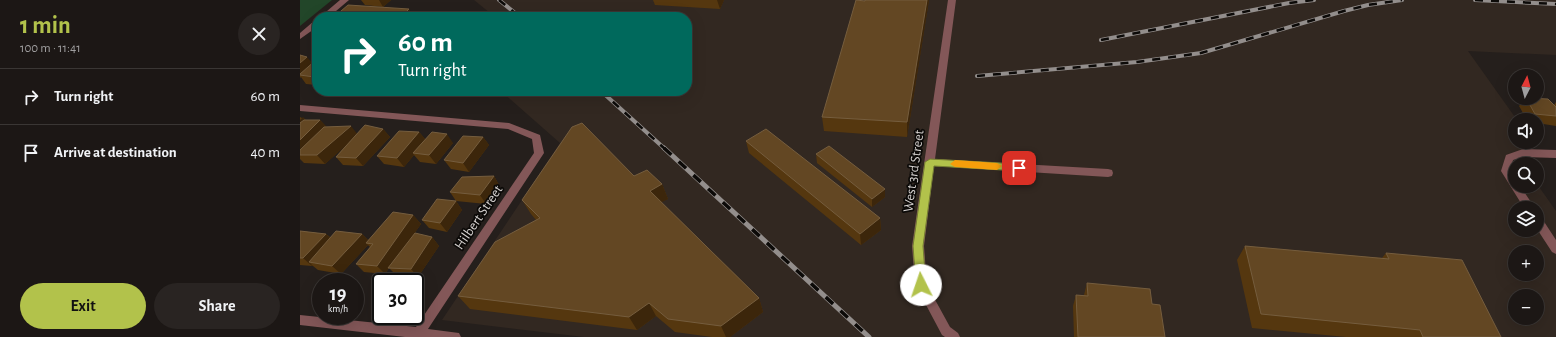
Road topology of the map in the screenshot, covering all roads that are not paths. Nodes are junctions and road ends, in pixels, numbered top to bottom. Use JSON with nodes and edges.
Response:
{"nodes":[{"id":1,"x":345,"y":0,"type":"edge"},
{"id":2,"x":952,"y":0,"type":"edge"},
{"id":3,"x":330,"y":12,"type":"edge"},
{"id":4,"x":312,"y":27,"type":"edge"},
{"id":5,"x":300,"y":37,"type":"edge"},
{"id":6,"x":300,"y":108,"type":"edge"},
{"id":7,"x":1556,"y":154,"type":"edge"},
{"id":8,"x":1512,"y":157,"type":"edge"},
{"id":9,"x":930,"y":162,"type":"junction"},
{"id":10,"x":1508,"y":162,"type":"edge"},
{"id":11,"x":1108,"y":173,"type":"dead end"},
{"id":12,"x":1508,"y":174,"type":"edge"},
{"id":13,"x":1544,"y":231,"type":"edge"},
{"id":14,"x":1556,"y":249,"type":"edge"},
{"id":15,"x":300,"y":320,"type":"edge"},
{"id":16,"x":418,"y":335,"type":"edge"},
{"id":17,"x":455,"y":337,"type":"edge"},
{"id":18,"x":954,"y":337,"type":"edge"}],
"edges":[{"from":1,"to":3,"type":"street"},
{"from":2,"to":9,"type":"street","name":"West 3rd Street"},
{"from":4,"to":5,"type":"street"},
{"from":6,"to":16,"type":"street","name":"Hilbert Street"},
{"from":7,"to":8,"type":"street"},
{"from":9,"to":11,"type":"street"},
{"from":9,"to":18,"type":"street","name":"West 3rd Street"},
{"from":10,"to":12,"type":"street"},
{"from":13,"to":14,"type":"street"},
{"from":15,"to":16,"type":"street"},
{"from":16,"to":17,"type":"street"}]}
